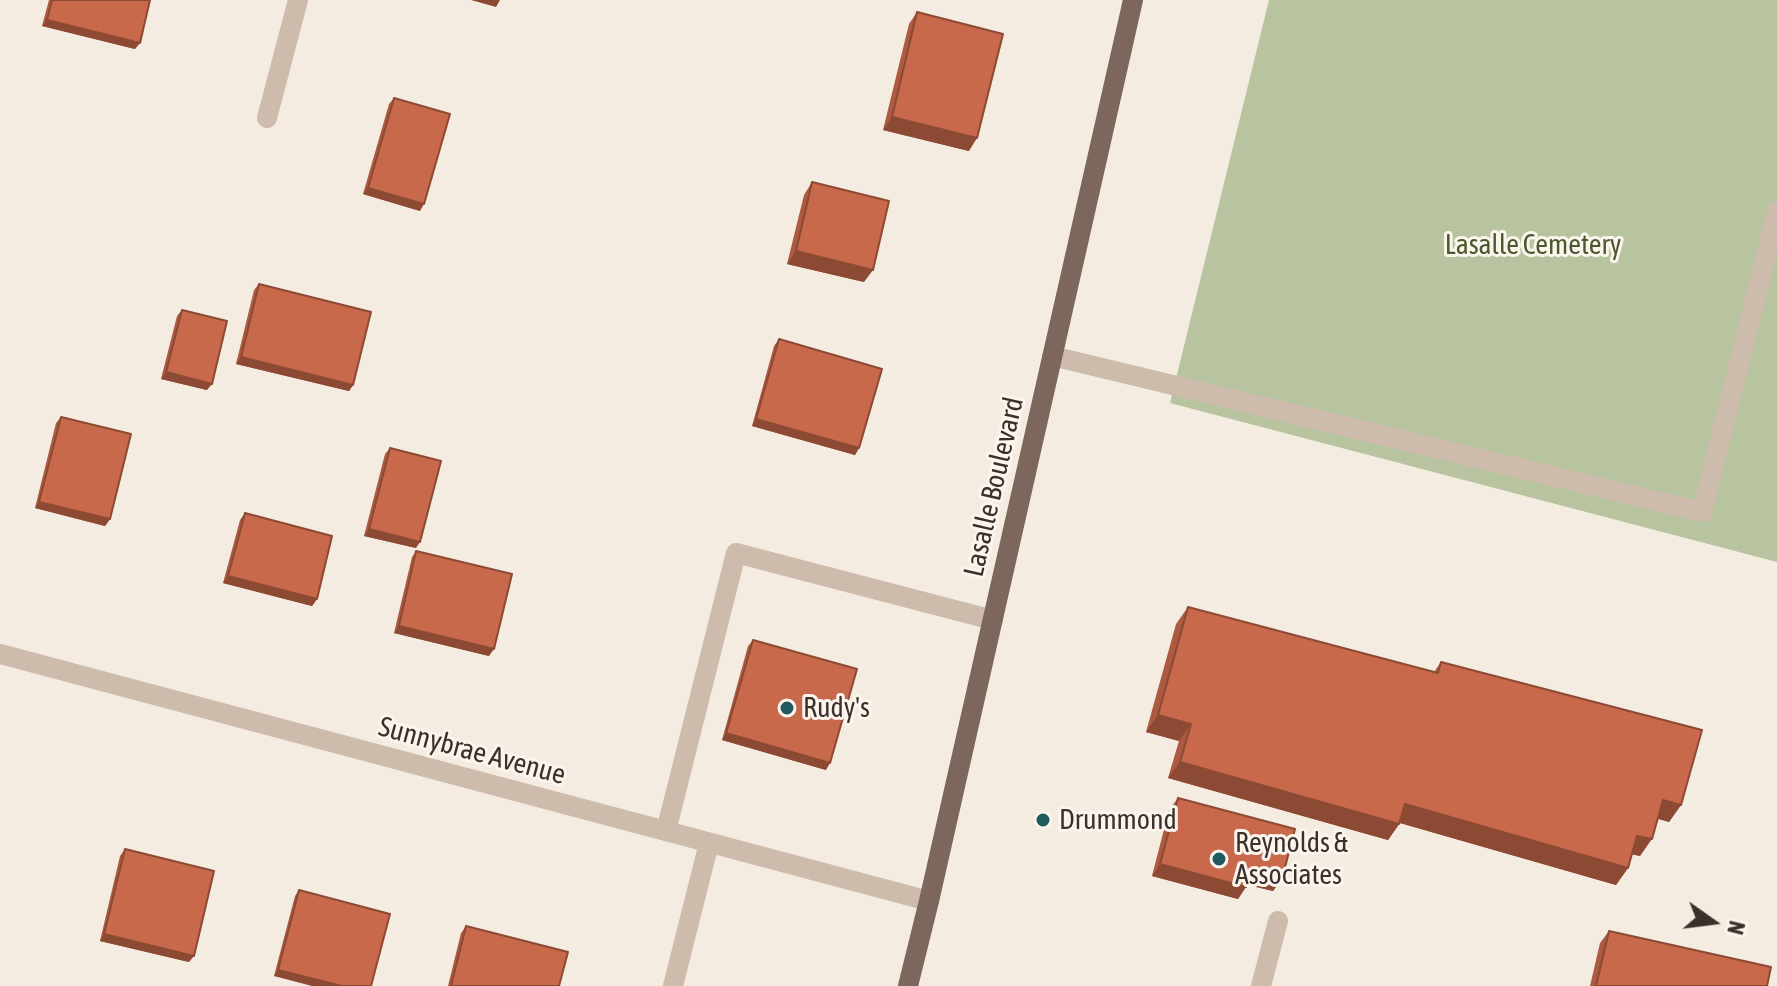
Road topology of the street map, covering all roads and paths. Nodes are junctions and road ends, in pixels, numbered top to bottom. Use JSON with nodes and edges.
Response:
{"nodes":[{"id":1,"x":298,"y":0,"type":"edge"},
{"id":2,"x":1133,"y":0,"type":"edge"},
{"id":3,"x":267,"y":118,"type":"dead end"},
{"id":4,"x":1777,"y":211,"type":"edge"},
{"id":5,"x":1052,"y":356,"type":"junction"},
{"id":6,"x":993,"y":620,"type":"junction"},
{"id":7,"x":0,"y":654,"type":"edge"},
{"id":8,"x":666,"y":831,"type":"junction"},
{"id":9,"x":709,"y":843,"type":"junction"},
{"id":10,"x":929,"y":901,"type":"junction"},
{"id":11,"x":1278,"y":921,"type":"dead end"},
{"id":12,"x":673,"y":986,"type":"edge"},
{"id":13,"x":908,"y":986,"type":"edge"},
{"id":14,"x":1261,"y":986,"type":"edge"}],
"edges":[{"from":1,"to":3,"type":"street"},
{"from":2,"to":5,"type":"main road","name":"Lasalle Boulevard"},
{"from":4,"to":5,"type":"street"},
{"from":5,"to":6,"type":"main road","name":"Lasalle Boulevard"},
{"from":6,"to":8,"type":"street"},
{"from":6,"to":10,"type":"main road","name":"Lasalle Boulevard"},
{"from":7,"to":8,"type":"street","name":"Sunnybrae Avenue"},
{"from":8,"to":9,"type":"street","name":"Sunnybrae Avenue"},
{"from":9,"to":10,"type":"street","name":"Sunnybrae Avenue"},
{"from":9,"to":12,"type":"street"},
{"from":10,"to":13,"type":"main road","name":"Lasalle Boulevard"},
{"from":11,"to":14,"type":"street"}]}
